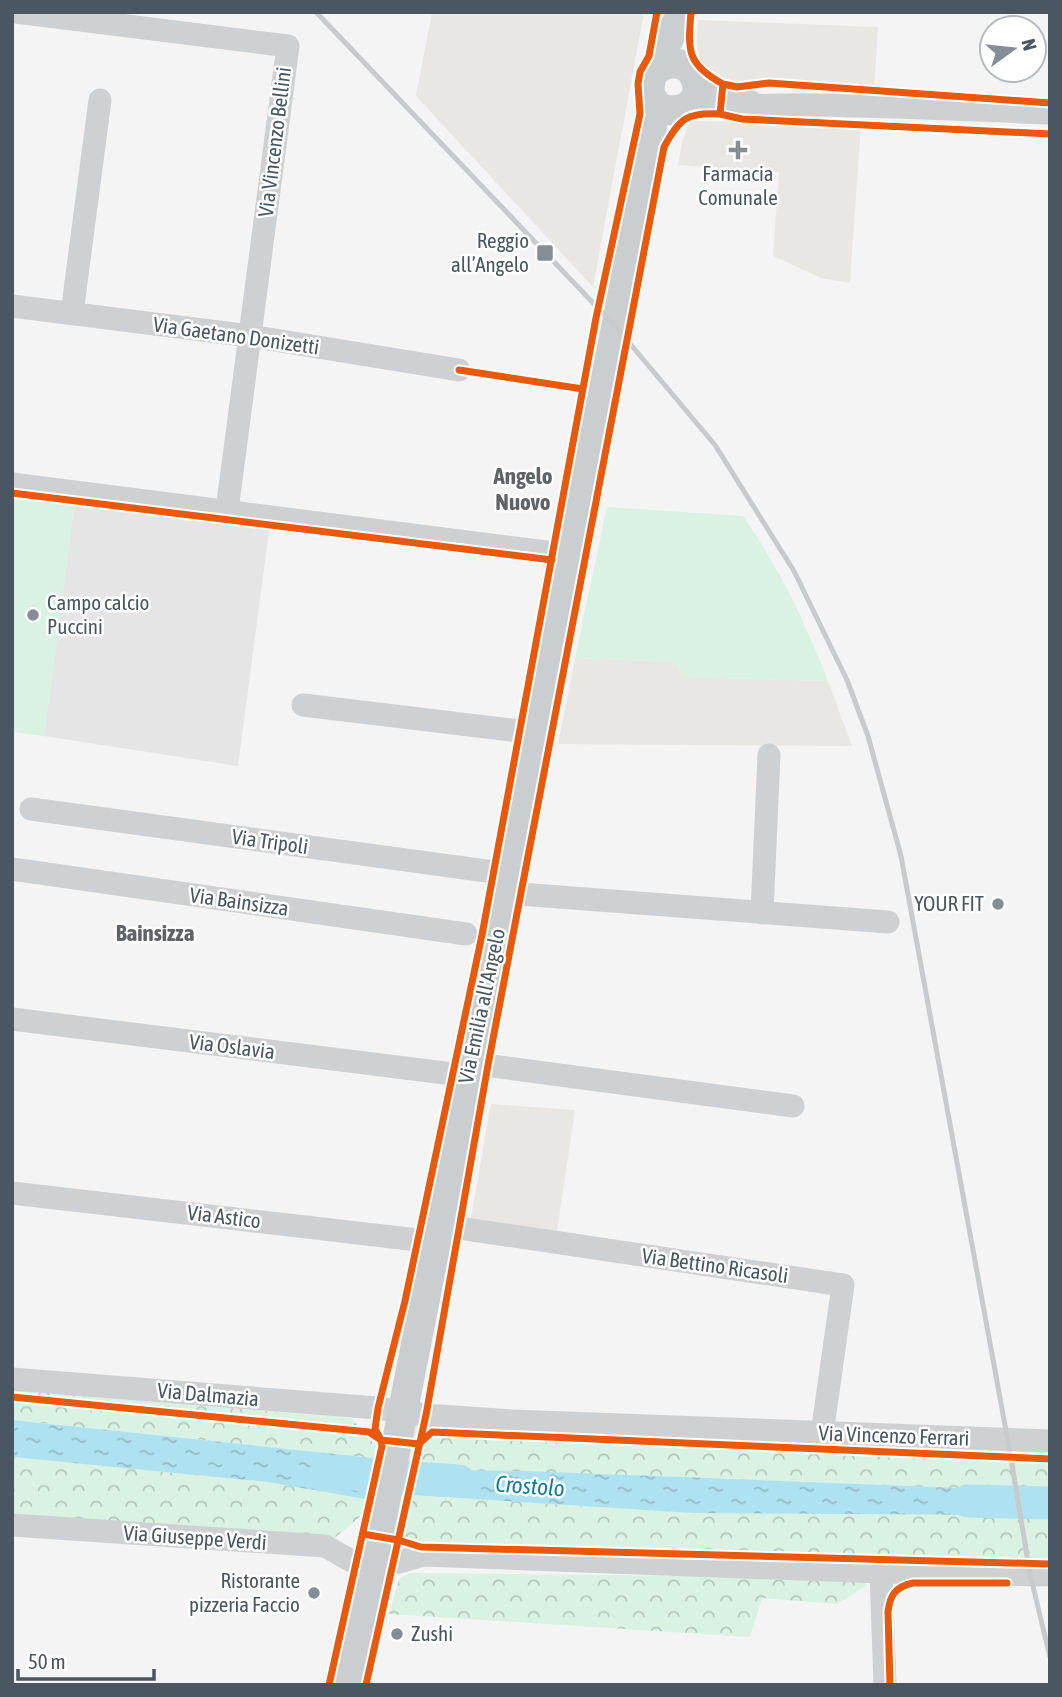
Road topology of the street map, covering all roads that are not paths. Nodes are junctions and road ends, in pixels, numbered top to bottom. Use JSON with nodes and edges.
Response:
{"nodes":[{"id":1,"x":16,"y":12,"type":"edge"},
{"id":2,"x":677,"y":18,"type":"edge"},
{"id":3,"x":674,"y":88,"type":"junction"},
{"id":4,"x":100,"y":100,"type":"dead end"},
{"id":5,"x":1050,"y":113,"type":"edge"},
{"id":6,"x":12,"y":306,"type":"edge"},
{"id":7,"x":72,"y":313,"type":"junction"},
{"id":8,"x":250,"y":336,"type":"junction"},
{"id":9,"x":459,"y":370,"type":"dead end"},
{"id":10,"x":12,"y":484,"type":"edge"},
{"id":11,"x":227,"y":509,"type":"junction"},
{"id":12,"x":570,"y":555,"type":"junction"},
{"id":13,"x":303,"y":705,"type":"dead end"},
{"id":14,"x":536,"y":733,"type":"junction"},
{"id":15,"x":769,"y":755,"type":"dead end"},
{"id":16,"x":31,"y":809,"type":"dead end"},
{"id":17,"x":12,"y":869,"type":"edge"},
{"id":18,"x":508,"y":883,"type":"junction"},
{"id":19,"x":762,"y":913,"type":"junction"},
{"id":20,"x":888,"y":922,"type":"dead end"},
{"id":21,"x":466,"y":934,"type":"dead end"},
{"id":22,"x":12,"y":1019,"type":"edge"},
{"id":23,"x":461,"y":1069,"type":"junction"},
{"id":24,"x":793,"y":1106,"type":"dead end"},
{"id":25,"x":12,"y":1193,"type":"edge"},
{"id":26,"x":437,"y":1233,"type":"junction"},
{"id":27,"x":12,"y":1379,"type":"edge"},
{"id":28,"x":404,"y":1412,"type":"junction"},
{"id":29,"x":822,"y":1434,"type":"junction"},
{"id":30,"x":1050,"y":1441,"type":"edge"},
{"id":31,"x":12,"y":1525,"type":"edge"},
{"id":32,"x":373,"y":1564,"type":"junction"},
{"id":33,"x":881,"y":1572,"type":"junction"},
{"id":34,"x":1050,"y":1575,"type":"edge"},
{"id":35,"x":349,"y":1685,"type":"edge"},
{"id":36,"x":885,"y":1685,"type":"edge"}],
"edges":[{"from":1,"to":8,"type":"street","name":"Via Vincenzo Bellini"},
{"from":2,"to":3,"type":"main road"},
{"from":3,"to":5,"type":"street"},
{"from":3,"to":12,"type":"main road","name":"Via Emilia all'Angelo"},
{"from":4,"to":7,"type":"street"},
{"from":6,"to":7,"type":"street","name":"Via Gaetano Donizetti"},
{"from":7,"to":8,"type":"street","name":"Via Gaetano Donizetti"},
{"from":8,"to":9,"type":"street","name":"Via Gaetano Donizetti"},
{"from":8,"to":11,"type":"street","name":"Via Vincenzo Bellini"},
{"from":10,"to":11,"type":"street"},
{"from":11,"to":12,"type":"street"},
{"from":12,"to":14,"type":"main road","name":"Via Emilia all'Angelo"},
{"from":13,"to":14,"type":"street"},
{"from":14,"to":18,"type":"main road","name":"Via Emilia all'Angelo"},
{"from":15,"to":19,"type":"street"},
{"from":16,"to":18,"type":"street","name":"Via Tripoli"},
{"from":17,"to":21,"type":"street","name":"Via Bainsizza"},
{"from":18,"to":19,"type":"street","name":"Via Tripoli"},
{"from":18,"to":23,"type":"main road","name":"Via Emilia all'Angelo"},
{"from":19,"to":20,"type":"street","name":"Via Tripoli"},
{"from":22,"to":23,"type":"street","name":"Via Oslavia"},
{"from":23,"to":24,"type":"street","name":"Via Oslavia"},
{"from":23,"to":26,"type":"main road","name":"Via Emilia all'Angelo"},
{"from":25,"to":26,"type":"street","name":"Via Astico"},
{"from":26,"to":28,"type":"main road","name":"Via Emilia all'Angelo"},
{"from":26,"to":29,"type":"street","name":"Via Bettino Ricasoli"},
{"from":27,"to":28,"type":"street","name":"Via Dalmazia"},
{"from":28,"to":29,"type":"street","name":"Via Vincenzo Ferrari"},
{"from":28,"to":32,"type":"main road","name":"Via Emilia all'Angelo"},
{"from":29,"to":30,"type":"street","name":"Via Vincenzo Ferrari"},
{"from":31,"to":32,"type":"street","name":"Via Giuseppe Verdi"},
{"from":32,"to":33,"type":"street"},
{"from":32,"to":35,"type":"main road","name":"Via Emilia all'Angelo"},
{"from":33,"to":34,"type":"street"},
{"from":33,"to":36,"type":"street"}]}
